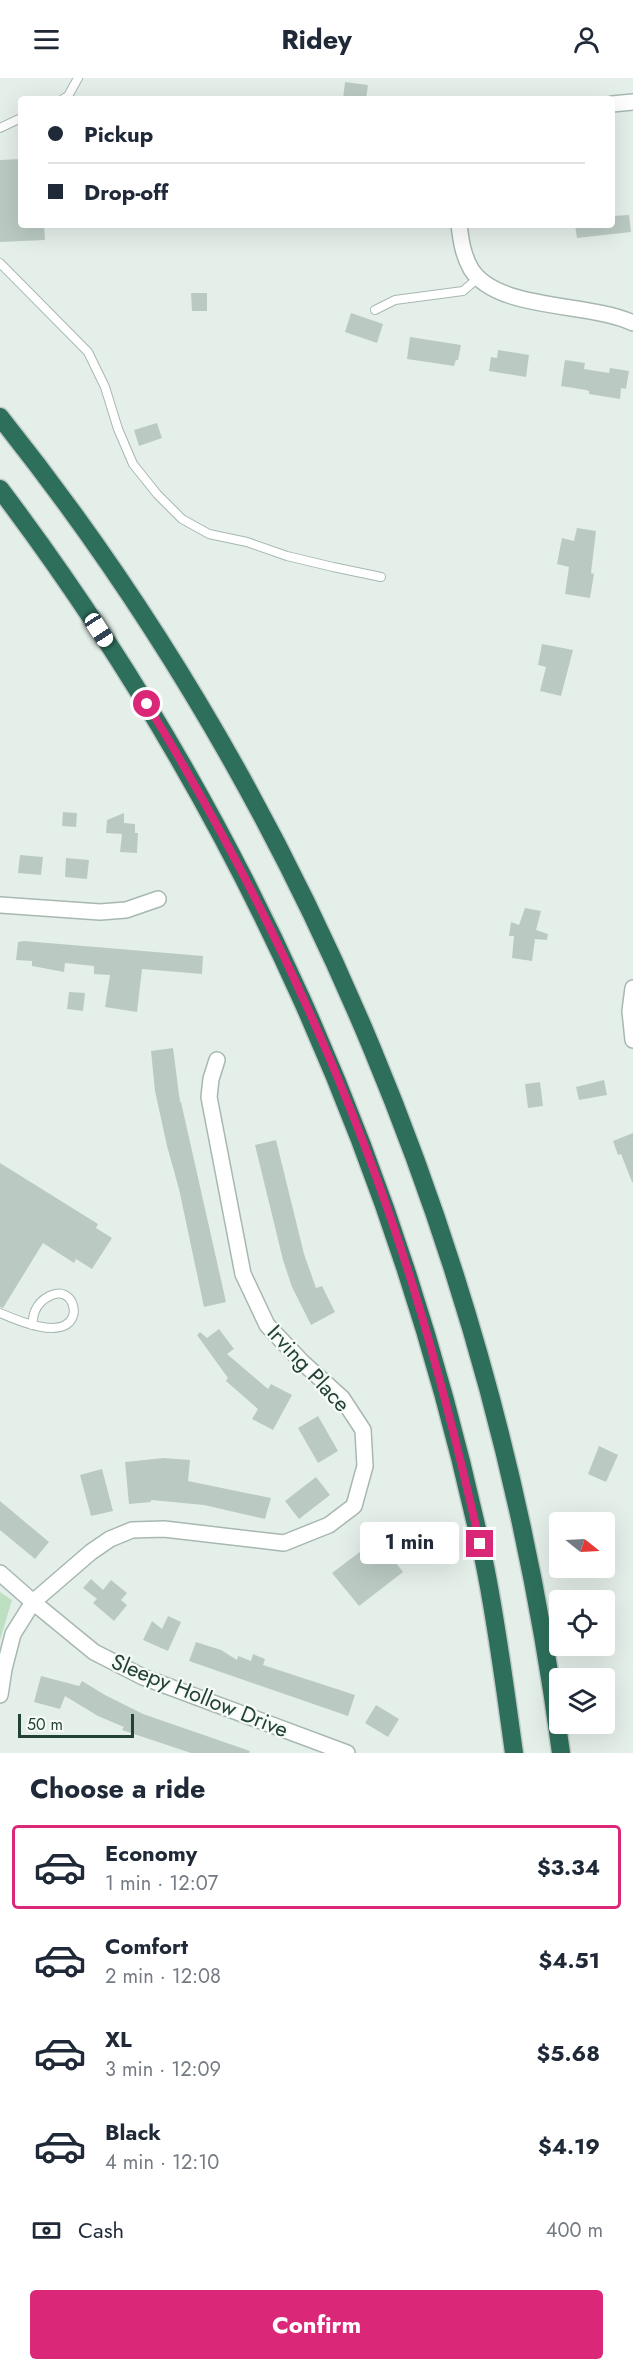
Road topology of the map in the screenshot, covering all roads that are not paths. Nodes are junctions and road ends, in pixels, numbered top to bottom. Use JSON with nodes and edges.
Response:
{"nodes":[{"id":1,"x":78,"y":78,"type":"edge"},
{"id":2,"x":68,"y":96,"type":"edge"},
{"id":3,"x":633,"y":102,"type":"edge"},
{"id":4,"x":615,"y":104,"type":"edge"},
{"id":5,"x":18,"y":119,"type":"edge"},
{"id":6,"x":0,"y":128,"type":"edge"},
{"id":7,"x":459,"y":228,"type":"edge"},
{"id":8,"x":0,"y":263,"type":"edge"},
{"id":9,"x":478,"y":279,"type":"junction"},
{"id":10,"x":375,"y":310,"type":"dead end"},
{"id":11,"x":633,"y":323,"type":"edge"},
{"id":12,"x":0,"y":417,"type":"edge"},
{"id":13,"x":0,"y":489,"type":"edge"},
{"id":14,"x":381,"y":577,"type":"dead end"},
{"id":15,"x":158,"y":899,"type":"dead end"},
{"id":16,"x":0,"y":905,"type":"edge"},
{"id":17,"x":633,"y":988,"type":"edge"},
{"id":18,"x":633,"y":1040,"type":"edge"},
{"id":19,"x":217,"y":1060,"type":"dead end"},
{"id":20,"x":0,"y":1313,"type":"edge"},
{"id":21,"x":32,"y":1325,"type":"junction"},
{"id":22,"x":0,"y":1573,"type":"edge"},
{"id":23,"x":33,"y":1602,"type":"junction"},
{"id":24,"x":0,"y":1695,"type":"edge"},
{"id":25,"x":347,"y":1753,"type":"edge"},
{"id":26,"x":514,"y":1753,"type":"edge"},
{"id":27,"x":561,"y":1753,"type":"edge"}],
"edges":[{"from":1,"to":2,"type":"lane"},
{"from":3,"to":4,"type":"street"},
{"from":5,"to":6,"type":"lane"},
{"from":7,"to":9,"type":"street"},
{"from":8,"to":14,"type":"lane"},
{"from":9,"to":10,"type":"lane"},
{"from":9,"to":11,"type":"street"},
{"from":12,"to":27,"type":"highway"},
{"from":13,"to":26,"type":"highway"},
{"from":15,"to":16,"type":"street"},
{"from":17,"to":18,"type":"street"},
{"from":19,"to":23,"type":"street","name":"Irving Place"},
{"from":20,"to":21,"type":"lane"},
{"from":21,"to":21,"type":"lane"},
{"from":22,"to":23,"type":"street","name":"Sleepy Hollow Drive"},
{"from":23,"to":24,"type":"street"},
{"from":23,"to":25,"type":"street","name":"Sleepy Hollow Drive"}]}
